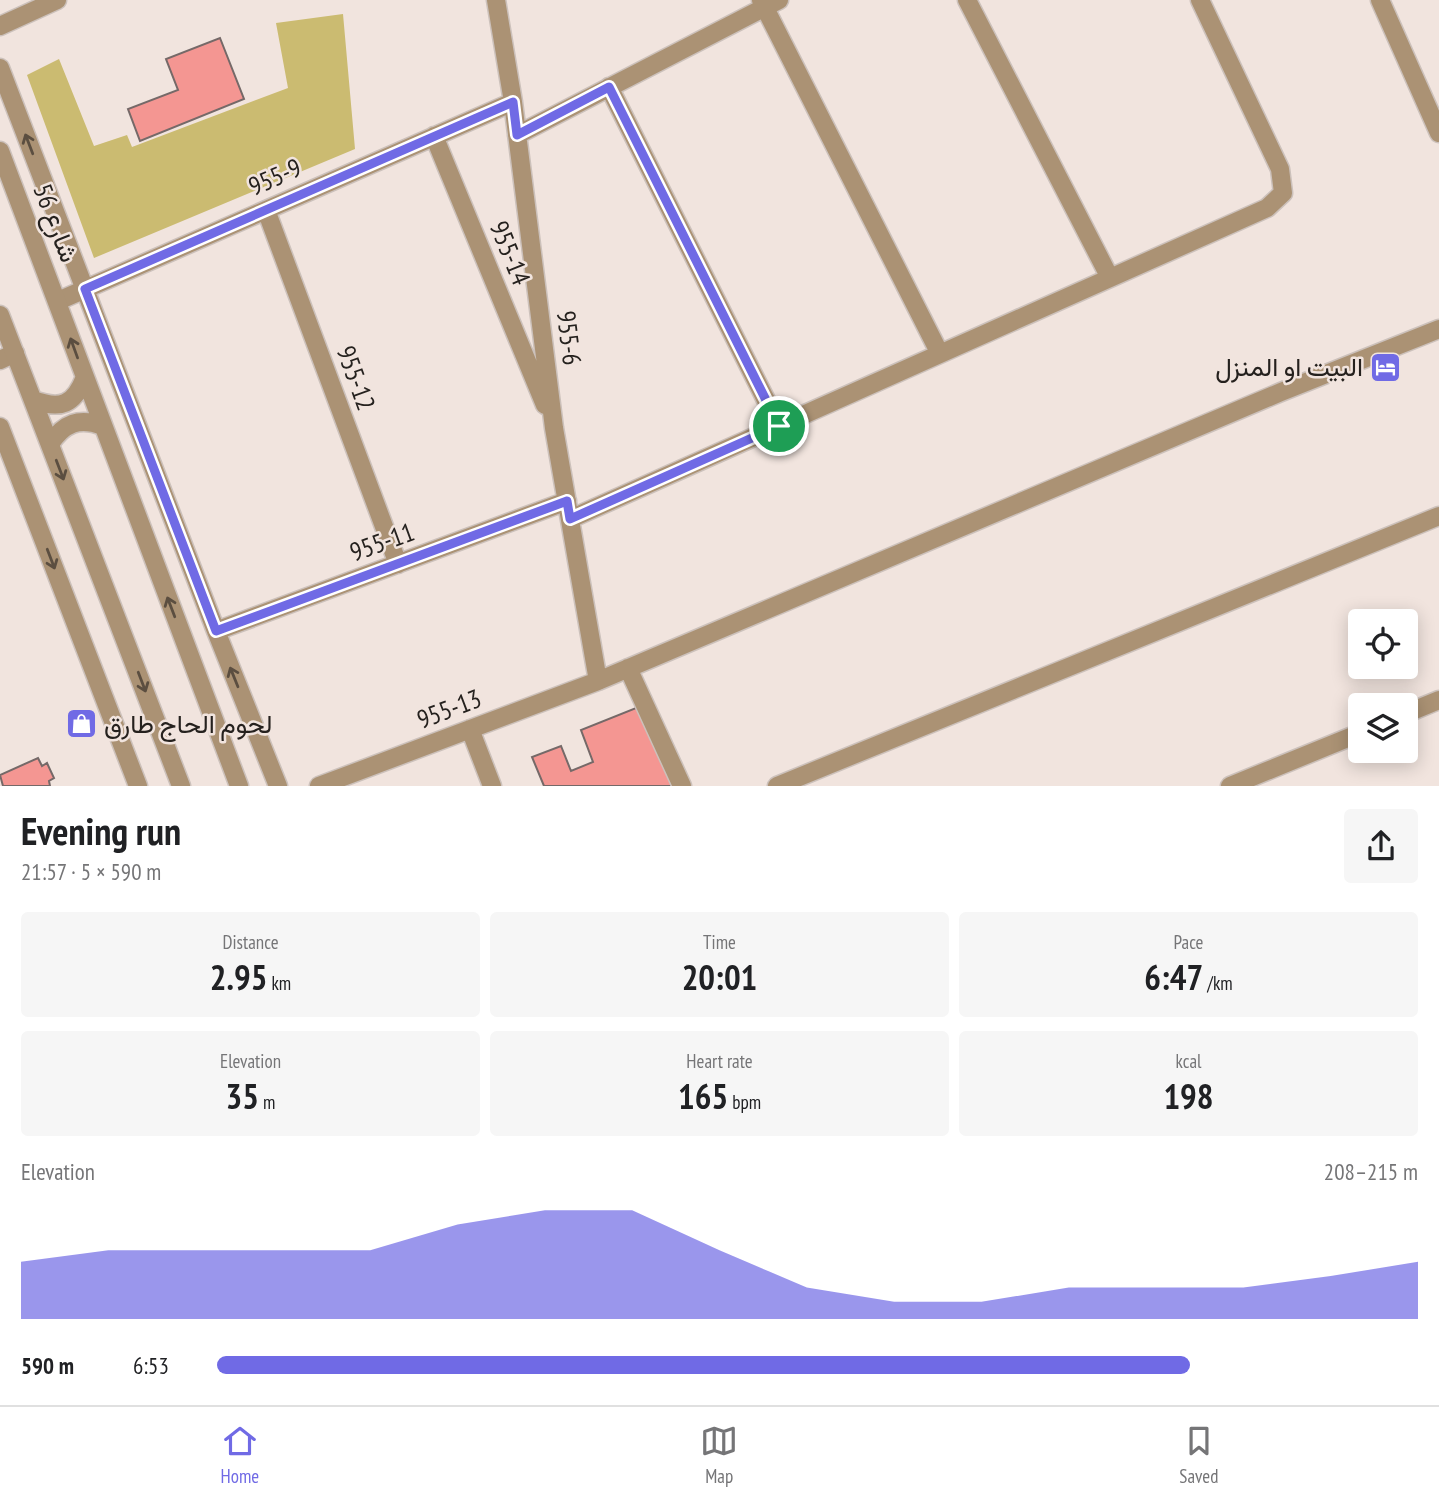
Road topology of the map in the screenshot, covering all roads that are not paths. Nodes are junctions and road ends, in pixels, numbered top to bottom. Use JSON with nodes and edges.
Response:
{"nodes":[{"id":1,"x":57,"y":0,"type":"edge"},
{"id":2,"x":496,"y":0,"type":"edge"},
{"id":3,"x":967,"y":0,"type":"edge"},
{"id":4,"x":1200,"y":0,"type":"edge"},
{"id":5,"x":768,"y":2,"type":"edge"},
{"id":6,"x":1384,"y":2,"type":"edge"},
{"id":7,"x":0,"y":26,"type":"edge"},
{"id":8,"x":0,"y":68,"type":"edge"},
{"id":9,"x":609,"y":87,"type":"junction"},
{"id":10,"x":513,"y":102,"type":"junction"},
{"id":11,"x":1439,"y":133,"type":"edge"},
{"id":12,"x":517,"y":135,"type":"junction"},
{"id":13,"x":434,"y":136,"type":"junction"},
{"id":14,"x":0,"y":151,"type":"edge"},
{"id":15,"x":265,"y":210,"type":"junction"},
{"id":16,"x":1110,"y":278,"type":"junction"},
{"id":17,"x":85,"y":289,"type":"junction"},
{"id":18,"x":58,"y":301,"type":"junction"},
{"id":19,"x":0,"y":315,"type":"edge"},
{"id":20,"x":1439,"y":329,"type":"edge"},
{"id":21,"x":940,"y":354,"type":"junction"},
{"id":22,"x":7,"y":356,"type":"edge"},
{"id":23,"x":85,"y":377,"type":"junction"},
{"id":24,"x":33,"y":400,"type":"junction"},
{"id":25,"x":103,"y":426,"type":"junction"},
{"id":26,"x":779,"y":426,"type":"junction"},
{"id":27,"x":0,"y":427,"type":"edge"},
{"id":28,"x":554,"y":428,"type":"junction"},
{"id":29,"x":50,"y":444,"type":"junction"},
{"id":30,"x":568,"y":510,"type":"junction"},
{"id":31,"x":1439,"y":516,"type":"edge"},
{"id":32,"x":398,"y":564,"type":"junction"},
{"id":33,"x":216,"y":631,"type":"junction"},
{"id":34,"x":628,"y":668,"type":"junction"},
{"id":35,"x":598,"y":681,"type":"junction"},
{"id":36,"x":1439,"y":700,"type":"edge"},
{"id":37,"x":1418,"y":709,"type":"edge"},
{"id":38,"x":470,"y":729,"type":"junction"},
{"id":39,"x":1348,"y":738,"type":"edge"},
{"id":40,"x":138,"y":786,"type":"edge"},
{"id":41,"x":181,"y":786,"type":"edge"},
{"id":42,"x":239,"y":786,"type":"edge"},
{"id":43,"x":278,"y":786,"type":"edge"},
{"id":44,"x":319,"y":786,"type":"edge"},
{"id":45,"x":492,"y":786,"type":"edge"},
{"id":46,"x":681,"y":786,"type":"edge"},
{"id":47,"x":777,"y":786,"type":"edge"},
{"id":48,"x":1230,"y":786,"type":"edge"}],
"edges":[{"from":1,"to":7,"type":"street"},
{"from":2,"to":10,"type":"street","name":"955-6"},
{"from":3,"to":16,"type":"street"},
{"from":4,"to":16,"type":"street","name":"955-11"},
{"from":5,"to":9,"type":"street"},
{"from":5,"to":21,"type":"street"},
{"from":6,"to":11,"type":"street"},
{"from":17,"to":8,"type":"street","one_way":true},
{"from":9,"to":12,"type":"street"},
{"from":9,"to":26,"type":"street"},
{"from":10,"to":12,"type":"street","name":"955-6"},
{"from":10,"to":13,"type":"street","name":"955-9"},
{"from":12,"to":28,"type":"street","name":"955-6"},
{"from":13,"to":15,"type":"street","name":"955-9"},
{"from":13,"to":28,"type":"street","name":"955-14"},
{"from":14,"to":18,"type":"street","name":"شارع 56"},
{"from":15,"to":17,"type":"street","name":"955-9"},
{"from":15,"to":32,"type":"street","name":"955-12"},
{"from":16,"to":21,"type":"street","name":"955-11"},
{"from":17,"to":18,"type":"street","name":"955-9"},
{"from":17,"to":33,"type":"street"},
{"from":23,"to":18,"type":"street","name":"شارع 56","one_way":true},
{"from":19,"to":22,"type":"street"},
{"from":20,"to":34,"type":"street","name":"955-13"},
{"from":21,"to":26,"type":"street","name":"955-11"},
{"from":22,"to":24,"type":"street"},
{"from":23,"to":24,"type":"street"},
{"from":23,"to":25,"type":"street","name":"شارع 56"},
{"from":24,"to":29,"type":"street"},
{"from":25,"to":29,"type":"street"},
{"from":42,"to":25,"type":"street","name":"شارع 56","one_way":true},
{"from":26,"to":30,"type":"street","name":"955-11"},
{"from":27,"to":40,"type":"street","one_way":true},
{"from":28,"to":30,"type":"street","name":"955-6"},
{"from":29,"to":41,"type":"street","one_way":true},
{"from":30,"to":32,"type":"street","name":"955-11"},
{"from":30,"to":35,"type":"street","name":"955-6"},
{"from":31,"to":47,"type":"street"},
{"from":32,"to":33,"type":"street","name":"955-11"},
{"from":43,"to":33,"type":"street","one_way":true},
{"from":34,"to":35,"type":"street","name":"955-13"},
{"from":34,"to":46,"type":"street"},
{"from":35,"to":38,"type":"street","name":"955-13"},
{"from":36,"to":37,"type":"street"},
{"from":38,"to":44,"type":"street","name":"955-13"},
{"from":38,"to":45,"type":"street"},
{"from":39,"to":48,"type":"street"}]}
